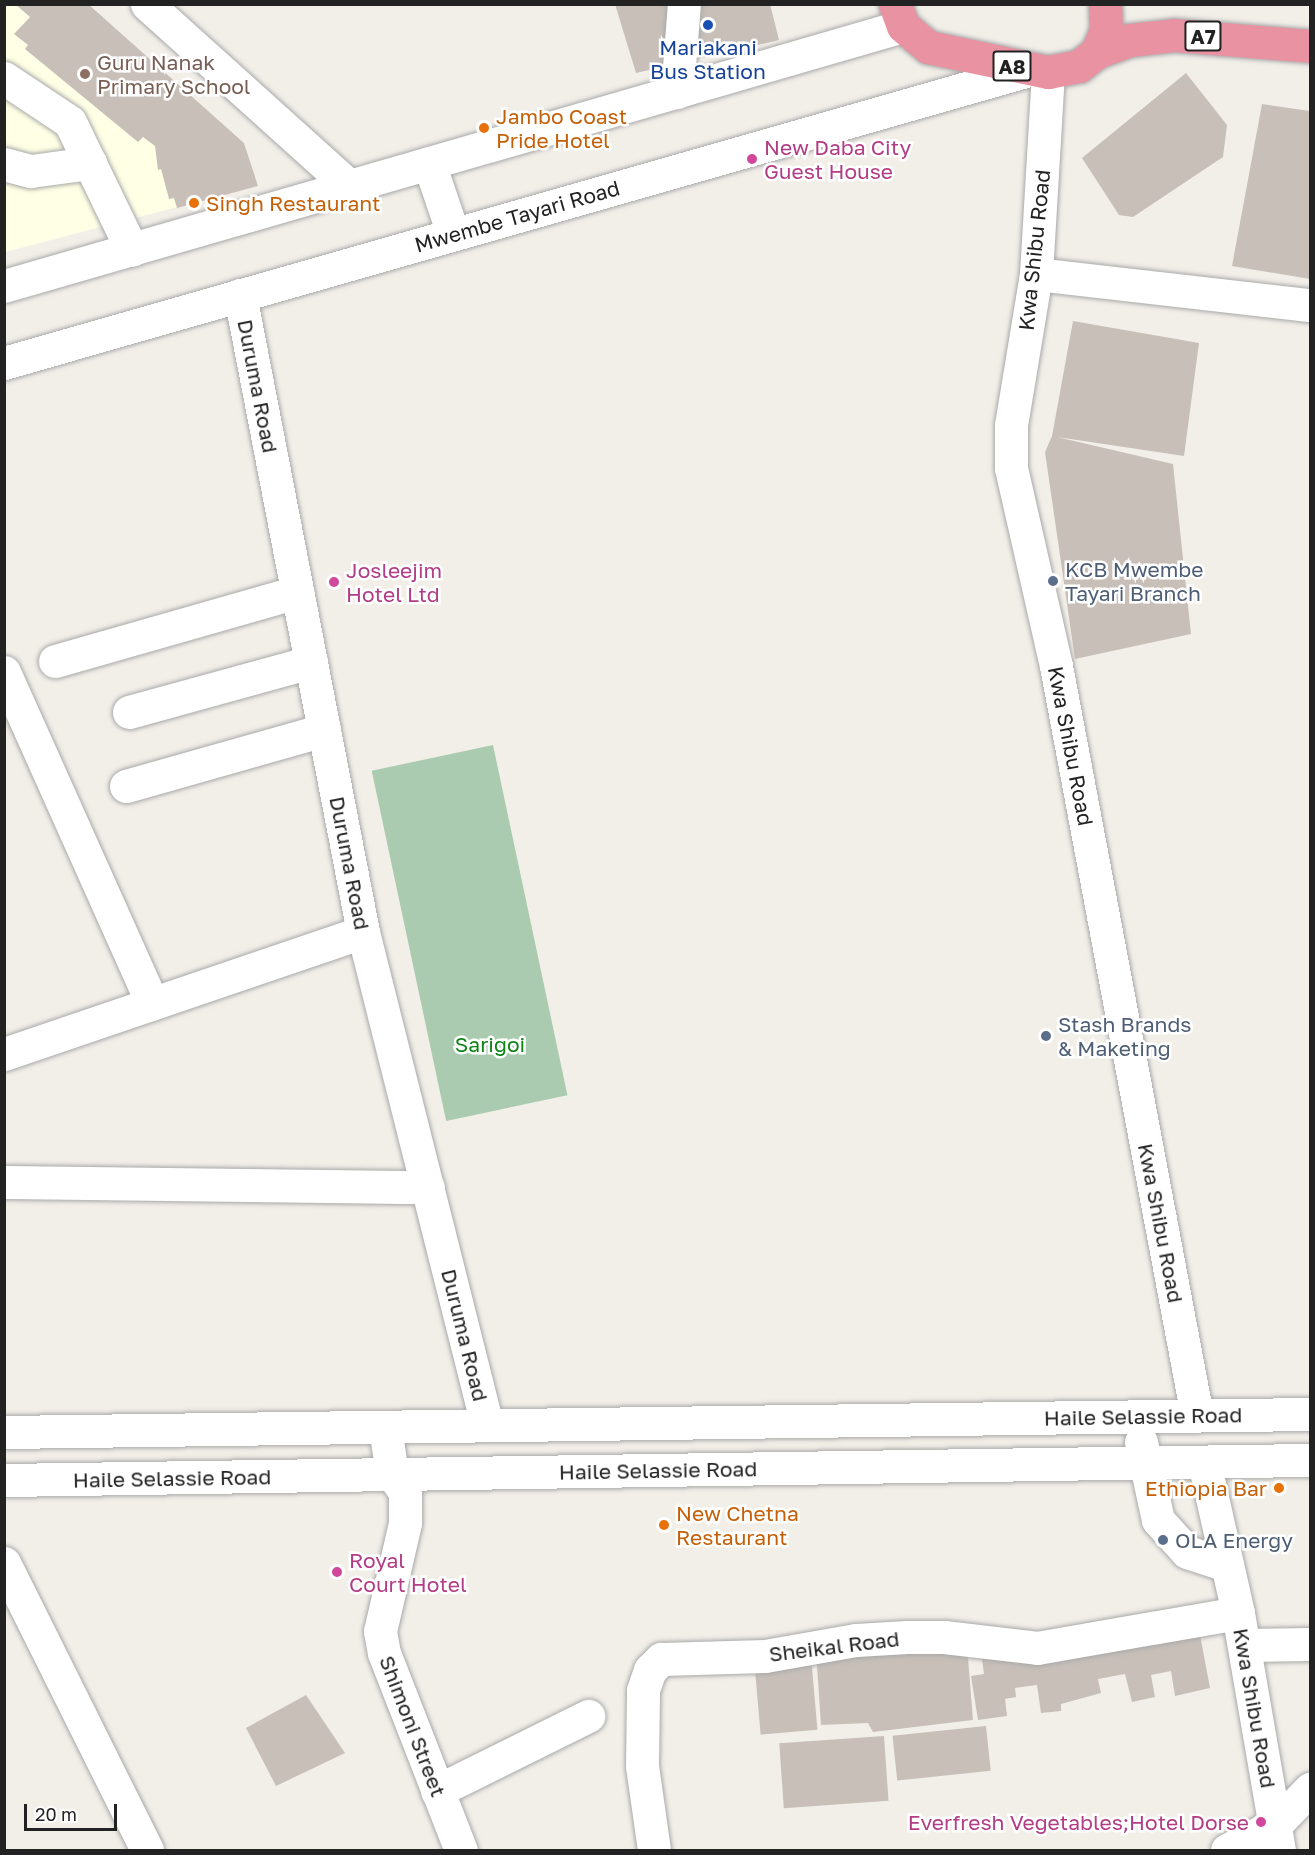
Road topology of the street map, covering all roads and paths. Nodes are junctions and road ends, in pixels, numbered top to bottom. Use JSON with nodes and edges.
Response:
{"nodes":[{"id":1,"x":147,"y":4,"type":"edge"},
{"id":2,"x":1105,"y":4,"type":"edge"},
{"id":3,"x":690,"y":9,"type":"edge"},
{"id":4,"x":896,"y":11,"type":"edge"},
{"id":5,"x":1311,"y":46,"type":"edge"},
{"id":6,"x":1097,"y":52,"type":"junction"},
{"id":7,"x":1039,"y":71,"type":"junction"},
{"id":8,"x":4,"y":78,"type":"edge"},
{"id":9,"x":677,"y":92,"type":"junction"},
{"id":10,"x":429,"y":163,"type":"junction"},
{"id":11,"x":4,"y":164,"type":"edge"},
{"id":12,"x":90,"y":164,"type":"junction"},
{"id":13,"x":350,"y":187,"type":"junction"},
{"id":14,"x":453,"y":234,"type":"junction"},
{"id":15,"x":132,"y":250,"type":"junction"},
{"id":16,"x":1036,"y":274,"type":"junction"},
{"id":17,"x":4,"y":286,"type":"edge"},
{"id":18,"x":240,"y":295,"type":"junction"},
{"id":19,"x":1311,"y":305,"type":"edge"},
{"id":20,"x":6,"y":354,"type":"edge"},
{"id":21,"x":297,"y":592,"type":"junction"},
{"id":22,"x":56,"y":661,"type":"dead end"},
{"id":23,"x":311,"y":662,"type":"junction"},
{"id":24,"x":4,"y":672,"type":"edge"},
{"id":25,"x":129,"y":712,"type":"dead end"},
{"id":26,"x":324,"y":730,"type":"junction"},
{"id":27,"x":126,"y":786,"type":"dead end"},
{"id":28,"x":363,"y":932,"type":"junction"},
{"id":29,"x":152,"y":1003,"type":"junction"},
{"id":30,"x":4,"y":1054,"type":"edge"},
{"id":31,"x":4,"y":1182,"type":"edge"},
{"id":32,"x":428,"y":1187,"type":"junction"},
{"id":33,"x":1302,"y":1414,"type":"edge"},
{"id":34,"x":1137,"y":1416,"type":"junction"},
{"id":35,"x":1197,"y":1416,"type":"junction"},
{"id":36,"x":487,"y":1425,"type":"junction"},
{"id":37,"x":385,"y":1427,"type":"junction"},
{"id":38,"x":4,"y":1432,"type":"edge"},
{"id":39,"x":1306,"y":1460,"type":"edge"},
{"id":40,"x":1143,"y":1462,"type":"junction"},
{"id":41,"x":1204,"y":1462,"type":"junction"},
{"id":42,"x":392,"y":1474,"type":"junction"},
{"id":43,"x":348,"y":1475,"type":"junction"},
{"id":44,"x":4,"y":1480,"type":"edge"},
{"id":45,"x":405,"y":1523,"type":"junction"},
{"id":46,"x":4,"y":1563,"type":"edge"},
{"id":47,"x":1227,"y":1565,"type":"junction"},
{"id":48,"x":1238,"y":1612,"type":"junction"},
{"id":49,"x":1311,"y":1644,"type":"edge"},
{"id":50,"x":1244,"y":1645,"type":"junction"},
{"id":51,"x":588,"y":1716,"type":"dead end"},
{"id":52,"x":1311,"y":1789,"type":"edge"},
{"id":53,"x":437,"y":1791,"type":"junction"},
{"id":54,"x":1277,"y":1837,"type":"edge"},
{"id":55,"x":147,"y":1851,"type":"edge"},
{"id":56,"x":461,"y":1851,"type":"edge"},
{"id":57,"x":654,"y":1851,"type":"edge"},
{"id":58,"x":1227,"y":1851,"type":"edge"}],
"edges":[{"from":1,"to":13,"type":"street"},
{"from":2,"to":6,"type":"highway"},
{"from":3,"to":9,"type":"street"},
{"from":4,"to":7,"type":"highway","number":"A8"},
{"from":4,"to":9,"type":"street"},
{"from":5,"to":6,"type":"highway","number":"A7"},
{"from":6,"to":7,"type":"highway","number":"A8"},
{"from":7,"to":14,"type":"street","name":"Mwembe Tayari Road"},
{"from":7,"to":16,"type":"street","name":"Kwa Shibu Road"},
{"from":8,"to":12,"type":"street"},
{"from":9,"to":10,"type":"street"},
{"from":10,"to":13,"type":"street"},
{"from":10,"to":14,"type":"street"},
{"from":11,"to":12,"type":"street"},
{"from":12,"to":15,"type":"street"},
{"from":13,"to":15,"type":"street"},
{"from":14,"to":18,"type":"street","name":"Mwembe Tayari Road"},
{"from":15,"to":17,"type":"street"},
{"from":16,"to":19,"type":"street"},
{"from":16,"to":35,"type":"street","name":"Kwa Shibu Road"},
{"from":18,"to":20,"type":"street","name":"Mwembe Tayari Road"},
{"from":18,"to":21,"type":"street","name":"Duruma Road"},
{"from":21,"to":22,"type":"street"},
{"from":21,"to":23,"type":"street","name":"Duruma Road"},
{"from":23,"to":25,"type":"street"},
{"from":23,"to":26,"type":"street","name":"Duruma Road"},
{"from":24,"to":29,"type":"street"},
{"from":26,"to":27,"type":"street"},
{"from":26,"to":28,"type":"street","name":"Duruma Road"},
{"from":28,"to":29,"type":"street"},
{"from":28,"to":32,"type":"street","name":"Duruma Road"},
{"from":29,"to":30,"type":"street"},
{"from":31,"to":32,"type":"street"},
{"from":32,"to":36,"type":"street","name":"Duruma Road"},
{"from":33,"to":35,"type":"street","name":"Haile Selassie Road"},
{"from":33,"to":39,"type":"street"},
{"from":34,"to":35,"type":"street","name":"Haile Selassie Road"},
{"from":34,"to":36,"type":"street","name":"Haile Selassie Road"},
{"from":34,"to":40,"type":"street"},
{"from":36,"to":37,"type":"street","name":"Haile Selassie Road"},
{"from":37,"to":38,"type":"street","name":"Haile Selassie Road"},
{"from":37,"to":42,"type":"street","name":"Shimoni Street"},
{"from":39,"to":41,"type":"street","name":"Haile Selassie Road"},
{"from":40,"to":41,"type":"street","name":"Haile Selassie Road"},
{"from":40,"to":42,"type":"street","name":"Haile Selassie Road"},
{"from":40,"to":47,"type":"street"},
{"from":41,"to":47,"type":"street","name":"Kwa Shibu Road"},
{"from":42,"to":43,"type":"street","name":"Haile Selassie Road"},
{"from":42,"to":45,"type":"street","name":"Shimoni Street"},
{"from":43,"to":44,"type":"street","name":"Haile Selassie Road"},
{"from":43,"to":45,"type":"street"},
{"from":45,"to":53,"type":"street","name":"Shimoni Street"},
{"from":46,"to":55,"type":"street"},
{"from":47,"to":48,"type":"street","name":"Kwa Shibu Road"},
{"from":48,"to":50,"type":"street","name":"Kwa Shibu Road"},
{"from":48,"to":57,"type":"street","name":"Sheikal Road"},
{"from":49,"to":50,"type":"street"},
{"from":50,"to":54,"type":"street","name":"Kwa Shibu Road"},
{"from":51,"to":53,"type":"street"},
{"from":52,"to":54,"type":"street"},
{"from":53,"to":56,"type":"street","name":"Shimoni Street"},
{"from":54,"to":58,"type":"street"}]}
